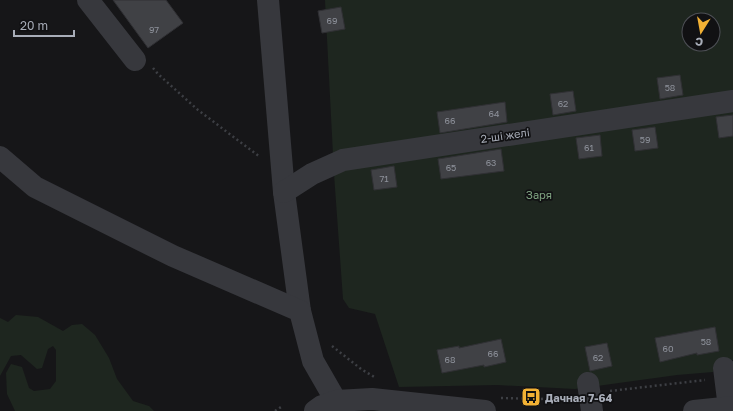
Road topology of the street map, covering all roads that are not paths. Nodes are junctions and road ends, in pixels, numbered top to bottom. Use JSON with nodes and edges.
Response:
{"nodes":[{"id":1,"x":88,"y":0,"type":"edge"},
{"id":2,"x":268,"y":0,"type":"edge"},
{"id":3,"x":135,"y":60,"type":"road end"},
{"id":4,"x":733,"y":101,"type":"edge"},
{"id":5,"x":0,"y":157,"type":"edge"},
{"id":6,"x":283,"y":183,"type":"junction"},
{"id":7,"x":300,"y":310,"type":"junction"},
{"id":8,"x":725,"y":373,"type":"road end"},
{"id":9,"x":336,"y":401,"type":"junction"},
{"id":10,"x":490,"y":405,"type":"edge"},
{"id":11,"x":731,"y":407,"type":"edge"},
{"id":12,"x":315,"y":411,"type":"edge"},
{"id":13,"x":694,"y":411,"type":"edge"}],
"edges":[{"from":1,"to":3,"type":"street"},
{"from":2,"to":6,"type":"street"},
{"from":4,"to":6,"type":"street","name":"2-ші желі"},
{"from":5,"to":7,"type":"street"},
{"from":6,"to":7,"type":"street"},
{"from":7,"to":9,"type":"street"},
{"from":8,"to":11,"type":"street"},
{"from":9,"to":10,"type":"street"},
{"from":9,"to":12,"type":"street"},
{"from":11,"to":13,"type":"street"}]}
